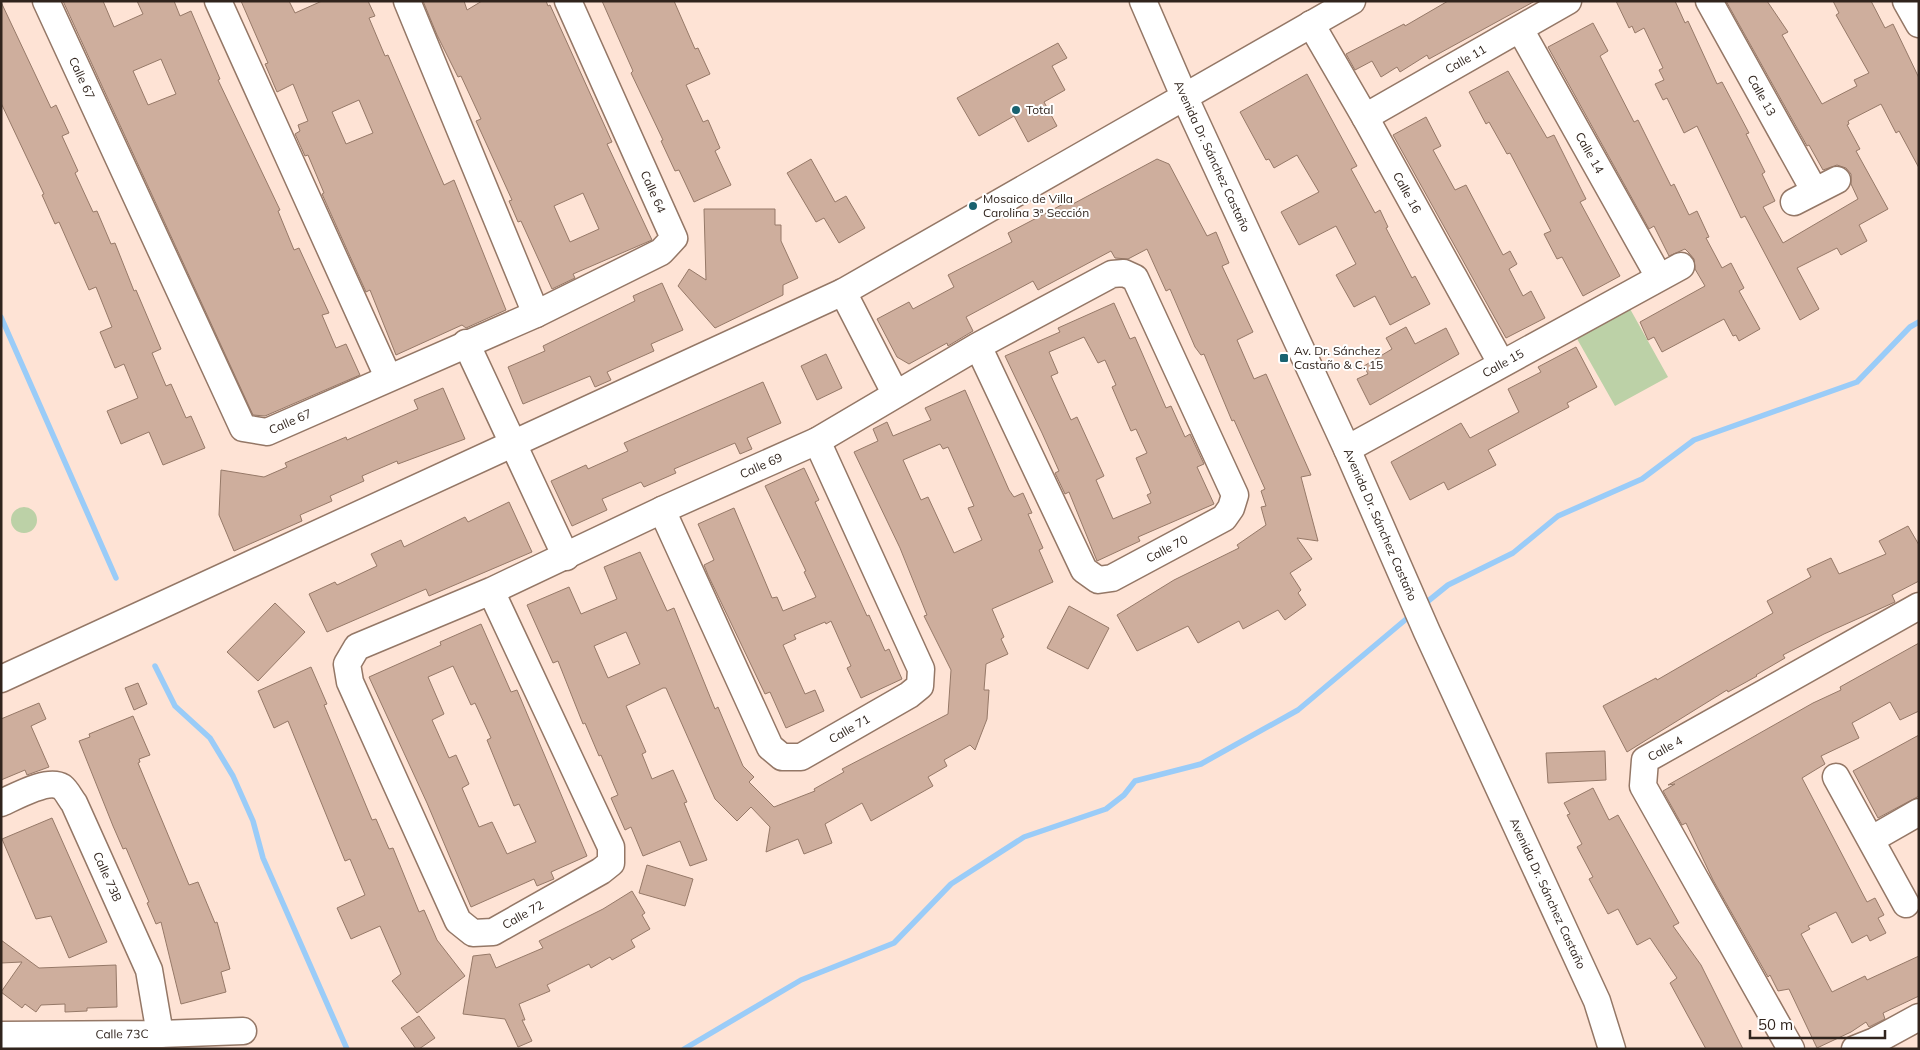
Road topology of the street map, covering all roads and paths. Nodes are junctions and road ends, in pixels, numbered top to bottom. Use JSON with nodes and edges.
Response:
{"nodes":[{"id":1,"x":46,"y":1,"type":"edge"},
{"id":2,"x":218,"y":1,"type":"edge"},
{"id":3,"x":407,"y":1,"type":"edge"},
{"id":4,"x":568,"y":1,"type":"edge"},
{"id":5,"x":1143,"y":1,"type":"edge"},
{"id":6,"x":1352,"y":1,"type":"edge"},
{"id":7,"x":1568,"y":1,"type":"edge"},
{"id":8,"x":1708,"y":1,"type":"edge"},
{"id":9,"x":1906,"y":1,"type":"edge"},
{"id":10,"x":1311,"y":24,"type":"junction"},
{"id":11,"x":1919,"y":24,"type":"edge"},
{"id":12,"x":1520,"y":29,"type":"junction"},
{"id":13,"x":1184,"y":96,"type":"junction"},
{"id":14,"x":1366,"y":117,"type":"junction"},
{"id":15,"x":1815,"y":190,"type":"dead end"},
{"id":16,"x":1670,"y":271,"type":"joint"},
{"id":17,"x":1124,"y":273,"type":"joint"},
{"id":18,"x":843,"y":292,"type":"junction"},
{"id":19,"x":536,"y":314,"type":"junction"},
{"id":20,"x":466,"y":344,"type":"junction"},
{"id":21,"x":978,"y":346,"type":"junction"},
{"id":22,"x":1501,"y":363,"type":"junction"},
{"id":23,"x":388,"y":377,"type":"junction"},
{"id":24,"x":895,"y":393,"type":"junction"},
{"id":25,"x":817,"y":441,"type":"junction"},
{"id":26,"x":514,"y":445,"type":"junction"},
{"id":27,"x":1346,"y":449,"type":"junction"},
{"id":28,"x":662,"y":510,"type":"junction"},
{"id":29,"x":566,"y":557,"type":"junction"},
{"id":30,"x":491,"y":591,"type":"junction"},
{"id":31,"x":1919,"y":606,"type":"edge"},
{"id":32,"x":383,"y":635,"type":"joint"},
{"id":33,"x":1,"y":679,"type":"edge"},
{"id":34,"x":1836,"y":777,"type":"dead end"},
{"id":35,"x":1,"y":803,"type":"edge"},
{"id":36,"x":1919,"y":812,"type":"edge"},
{"id":37,"x":1872,"y":839,"type":"junction"},
{"id":38,"x":1906,"y":904,"type":"dead end"},
{"id":39,"x":1919,"y":1017,"type":"edge"},
{"id":40,"x":243,"y":1031,"type":"dead end"},
{"id":41,"x":1,"y":1034,"type":"edge"},
{"id":42,"x":160,"y":1034,"type":"junction"},
{"id":43,"x":1612,"y":1049,"type":"edge"},
{"id":44,"x":1791,"y":1049,"type":"edge"},
{"id":45,"x":1854,"y":1049,"type":"edge"}],
"edges":[{"from":1,"to":23,"type":"street","name":"Calle 67"},
{"from":2,"to":23,"type":"street"},
{"from":3,"to":19,"type":"street"},
{"from":4,"to":19,"type":"street","name":"Calle 64"},
{"from":5,"to":13,"type":"street","name":"Avenida Dr. Sánchez Castaño"},
{"from":6,"to":10,"type":"street"},
{"from":7,"to":12,"type":"street","name":"Calle 11"},
{"from":8,"to":15,"type":"street","name":"Calle 13"},
{"from":9,"to":11,"type":"street"},
{"from":10,"to":13,"type":"street"},
{"from":10,"to":14,"type":"street","name":"Calle 16"},
{"from":12,"to":14,"type":"street","name":"Calle 11"},
{"from":12,"to":16,"type":"street","name":"Calle 14"},
{"from":13,"to":18,"type":"street"},
{"from":13,"to":27,"type":"street","name":"Avenida Dr. Sánchez Castaño"},
{"from":14,"to":22,"type":"street","name":"Calle 16"},
{"from":16,"to":22,"type":"street","name":"Calle 15"},
{"from":17,"to":21,"type":"street","name":"Calle 69"},
{"from":17,"to":21,"type":"street","name":"Calle 70"},
{"from":18,"to":24,"type":"street"},
{"from":18,"to":26,"type":"street"},
{"from":19,"to":20,"type":"street","name":"Calle 64"},
{"from":20,"to":23,"type":"street","name":"Calle 64"},
{"from":20,"to":26,"type":"street"},
{"from":21,"to":24,"type":"street","name":"Calle 69"},
{"from":22,"to":27,"type":"street","name":"Calle 15"},
{"from":24,"to":25,"type":"street","name":"Calle 69"},
{"from":25,"to":28,"type":"street","name":"Calle 69"},
{"from":25,"to":28,"type":"street","name":"Calle 71"},
{"from":26,"to":29,"type":"street"},
{"from":26,"to":33,"type":"street"},
{"from":27,"to":43,"type":"street","name":"Avenida Dr. Sánchez Castaño"},
{"from":28,"to":29,"type":"street","name":"Calle 69"},
{"from":29,"to":30,"type":"street","name":"Calle 69"},
{"from":30,"to":32,"type":"street","name":"Calle 69"},
{"from":30,"to":32,"type":"street","name":"Calle 72"},
{"from":31,"to":44,"type":"street","name":"Calle 4"},
{"from":34,"to":37,"type":"street"},
{"from":35,"to":42,"type":"street","name":"Calle 73B"},
{"from":36,"to":37,"type":"street"},
{"from":37,"to":38,"type":"street"},
{"from":39,"to":45,"type":"street"},
{"from":40,"to":42,"type":"street","name":"Calle 73C"},
{"from":41,"to":42,"type":"street","name":"Calle 73C"}]}
